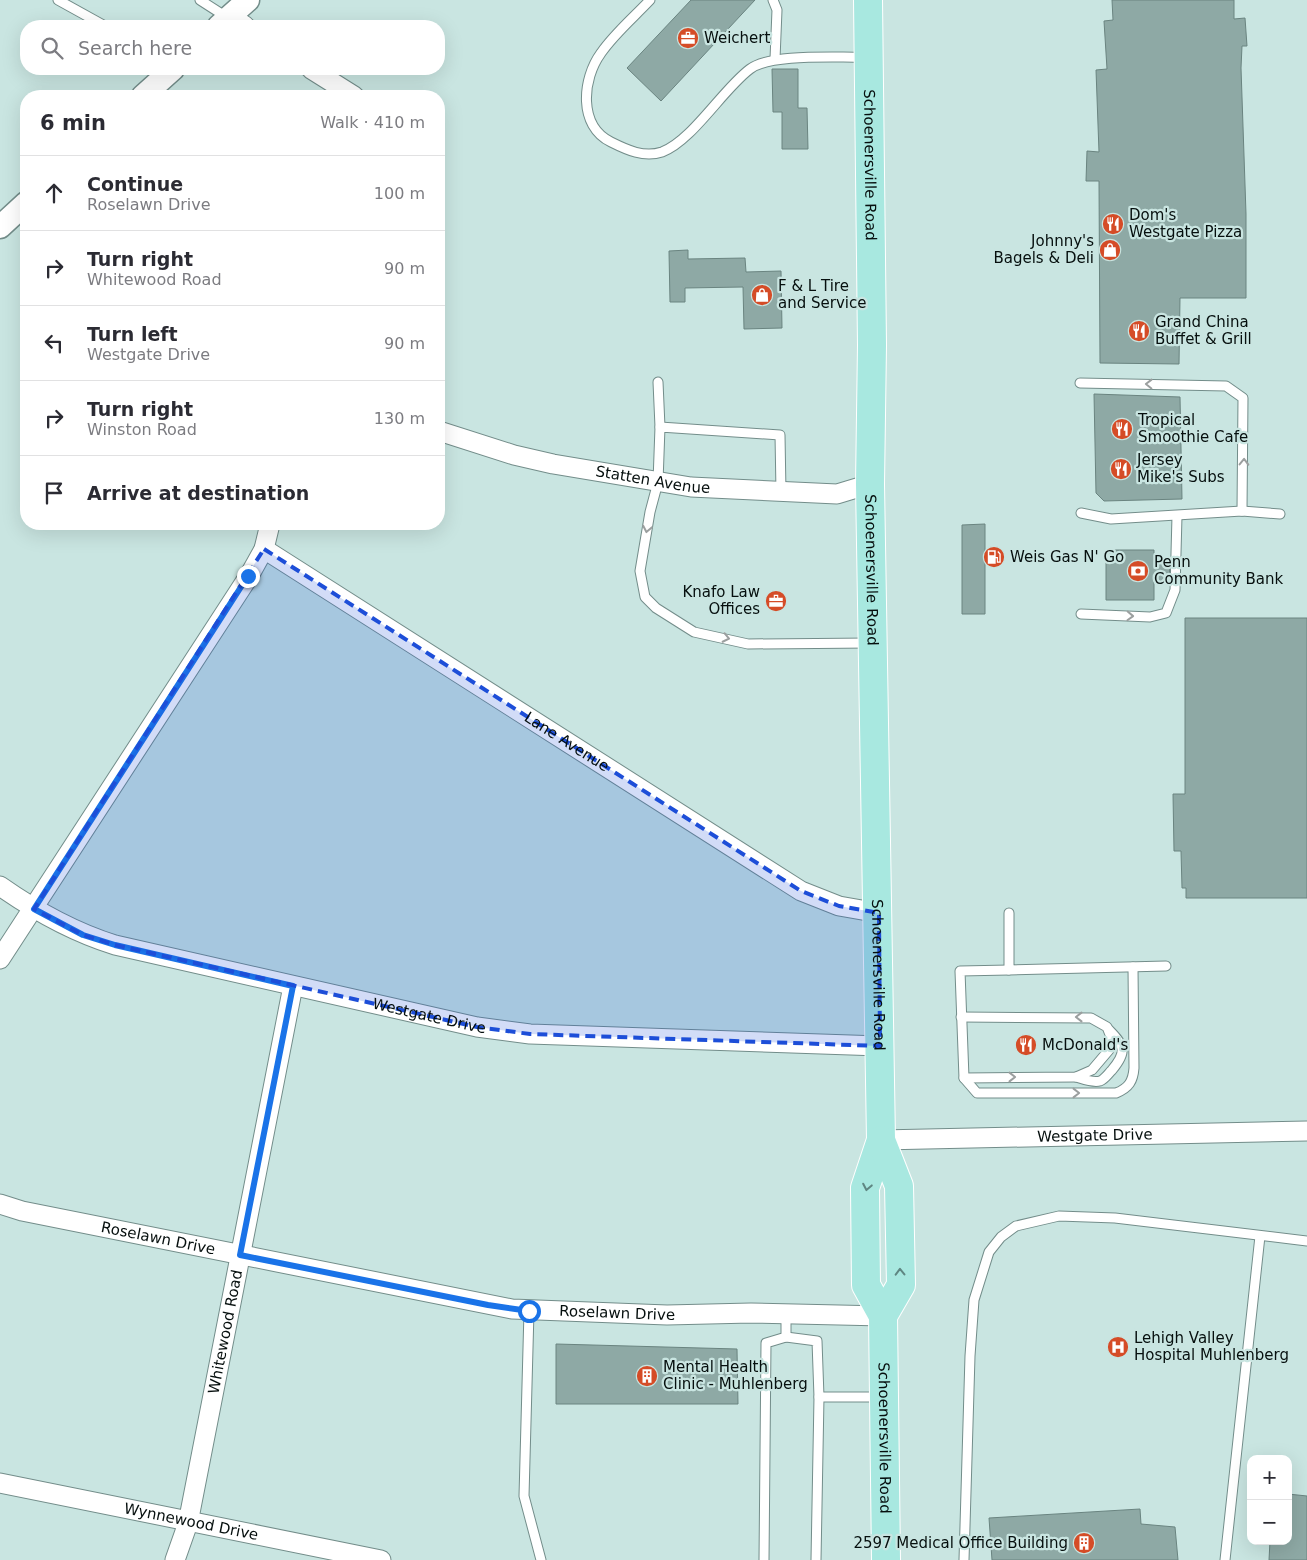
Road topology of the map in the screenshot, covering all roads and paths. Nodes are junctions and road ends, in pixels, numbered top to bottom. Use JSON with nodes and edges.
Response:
{"nodes":[{"id":1,"x":58,"y":0,"type":"edge"},
{"id":2,"x":200,"y":0,"type":"edge"},
{"id":3,"x":248,"y":0,"type":"edge"},
{"id":4,"x":650,"y":0,"type":"edge"},
{"id":5,"x":773,"y":0,"type":"edge"},
{"id":6,"x":868,"y":0,"type":"edge"},
{"id":7,"x":94,"y":20,"type":"edge"},
{"id":8,"x":228,"y":20,"type":"edge"},
{"id":9,"x":233,"y":20,"type":"edge"},
{"id":10,"x":868,"y":57,"type":"junction"},
{"id":11,"x":776,"y":59,"type":"junction"},
{"id":12,"x":166,"y":75,"type":"edge"},
{"id":13,"x":321,"y":75,"type":"edge"},
{"id":14,"x":150,"y":90,"type":"edge"},
{"id":15,"x":344,"y":90,"type":"edge"},
{"id":16,"x":658,"y":382,"type":"dead end"},
{"id":17,"x":1080,"y":383,"type":"dead end"},
{"id":18,"x":660,"y":428,"type":"junction"},
{"id":19,"x":445,"y":433,"type":"edge"},
{"id":20,"x":658,"y":482,"type":"junction"},
{"id":21,"x":870,"y":484,"type":"junction"},
{"id":22,"x":781,"y":492,"type":"junction"},
{"id":23,"x":1242,"y":511,"type":"junction"},
{"id":24,"x":1080,"y":513,"type":"dead end"},
{"id":25,"x":1280,"y":514,"type":"dead end"},
{"id":26,"x":1177,"y":516,"type":"junction"},
{"id":27,"x":269,"y":530,"type":"edge"},
{"id":28,"x":264,"y":549,"type":"junction"},
{"id":29,"x":1081,"y":614,"type":"dead end"},
{"id":30,"x":873,"y":643,"type":"junction"},
{"id":31,"x":0,"y":886,"type":"edge"},
{"id":32,"x":34,"y":909,"type":"junction"},
{"id":33,"x":879,"y":913,"type":"junction"},
{"id":34,"x":1009,"y":913,"type":"dead end"},
{"id":35,"x":0,"y":959,"type":"edge"},
{"id":36,"x":1166,"y":966,"type":"dead end"},
{"id":37,"x":1133,"y":967,"type":"junction"},
{"id":38,"x":1009,"y":970,"type":"junction"},
{"id":39,"x":293,"y":986,"type":"junction"},
{"id":40,"x":962,"y":1017,"type":"junction"},
{"id":41,"x":1108,"y":1029,"type":"junction"},
{"id":42,"x":880,"y":1046,"type":"junction"},
{"id":43,"x":1076,"y":1077,"type":"junction"},
{"id":44,"x":964,"y":1078,"type":"junction"},
{"id":45,"x":1307,"y":1131,"type":"edge"},
{"id":46,"x":881,"y":1140,"type":"junction"},
{"id":47,"x":0,"y":1204,"type":"edge"},
{"id":48,"x":1260,"y":1236,"type":"junction"},
{"id":49,"x":1307,"y":1241,"type":"edge"},
{"id":50,"x":240,"y":1255,"type":"junction"},
{"id":51,"x":529,"y":1311,"type":"junction"},
{"id":52,"x":786,"y":1314,"type":"junction"},
{"id":53,"x":883,"y":1316,"type":"junction"},
{"id":54,"x":786,"y":1337,"type":"junction"},
{"id":55,"x":819,"y":1397,"type":"junction"},
{"id":56,"x":884,"y":1398,"type":"junction"},
{"id":57,"x":0,"y":1483,"type":"edge"},
{"id":58,"x":188,"y":1523,"type":"junction"},
{"id":59,"x":175,"y":1560,"type":"edge"},
{"id":60,"x":381,"y":1560,"type":"edge"},
{"id":61,"x":541,"y":1560,"type":"edge"},
{"id":62,"x":764,"y":1560,"type":"edge"},
{"id":63,"x":816,"y":1560,"type":"edge"},
{"id":64,"x":886,"y":1560,"type":"edge"},
{"id":65,"x":964,"y":1560,"type":"edge"},
{"id":66,"x":1225,"y":1560,"type":"edge"}],
"edges":[{"from":1,"to":7,"type":"lane"},
{"from":2,"to":8,"type":"lane"},
{"from":3,"to":9,"type":"street"},
{"from":4,"to":11,"type":"lane"},
{"from":5,"to":11,"type":"lane"},
{"from":6,"to":10,"type":"main road","name":"Schoenersville Road"},
{"from":10,"to":11,"type":"lane"},
{"from":10,"to":21,"type":"main road","name":"Schoenersville Road"},
{"from":12,"to":14,"type":"street"},
{"from":13,"to":15,"type":"street"},
{"from":16,"to":18,"type":"lane"},
{"from":23,"to":17,"type":"lane","one_way":true},
{"from":18,"to":20,"type":"lane"},
{"from":18,"to":22,"type":"lane"},
{"from":19,"to":20,"type":"street","name":"Statten Avenue"},
{"from":20,"to":22,"type":"street","name":"Statten Avenue"},
{"from":20,"to":30,"type":"lane","one_way":true},
{"from":21,"to":22,"type":"street","name":"Statten Avenue"},
{"from":21,"to":30,"type":"main road","name":"Schoenersville Road"},
{"from":23,"to":25,"type":"lane"},
{"from":23,"to":26,"type":"lane"},
{"from":24,"to":26,"type":"lane"},
{"from":29,"to":26,"type":"lane","one_way":true},
{"from":27,"to":28,"type":"street"},
{"from":28,"to":32,"type":"street"},
{"from":28,"to":33,"type":"street","name":"Lane Avenue"},
{"from":30,"to":33,"type":"main road","name":"Schoenersville Road"},
{"from":31,"to":32,"type":"street","name":"Westgate Drive"},
{"from":32,"to":35,"type":"street"},
{"from":32,"to":39,"type":"street","name":"Westgate Drive"},
{"from":33,"to":42,"type":"main road","name":"Schoenersville Road"},
{"from":34,"to":38,"type":"lane"},
{"from":36,"to":37,"type":"lane"},
{"from":37,"to":38,"type":"lane"},
{"from":44,"to":37,"type":"lane","one_way":true},
{"from":38,"to":40,"type":"lane"},
{"from":39,"to":42,"type":"street","name":"Westgate Drive"},
{"from":39,"to":50,"type":"street","name":"Whitewood Road"},
{"from":41,"to":40,"type":"lane","one_way":true},
{"from":40,"to":44,"type":"lane"},
{"from":41,"to":43,"type":"lane"},
{"from":41,"to":43,"type":"lane"},
{"from":42,"to":46,"type":"main road","name":"Schoenersville Road"},
{"from":44,"to":43,"type":"lane","one_way":true},
{"from":45,"to":46,"type":"street","name":"Westgate Drive"},
{"from":46,"to":53,"type":"main road","name":"Schoenersville Road"},
{"from":47,"to":50,"type":"street","name":"Roselawn Drive"},
{"from":48,"to":49,"type":"lane"},
{"from":48,"to":65,"type":"lane"},
{"from":48,"to":66,"type":"lane"},
{"from":50,"to":51,"type":"street","name":"Roselawn Drive"},
{"from":50,"to":58,"type":"street","name":"Whitewood Road"},
{"from":51,"to":52,"type":"street","name":"Roselawn Drive"},
{"from":51,"to":61,"type":"lane"},
{"from":52,"to":53,"type":"street","name":"Roselawn Drive"},
{"from":52,"to":54,"type":"lane"},
{"from":53,"to":56,"type":"main road","name":"Schoenersville Road"},
{"from":54,"to":55,"type":"lane"},
{"from":54,"to":62,"type":"lane"},
{"from":55,"to":56,"type":"lane"},
{"from":55,"to":63,"type":"lane"},
{"from":56,"to":64,"type":"main road","name":"Schoenersville Road"},
{"from":57,"to":58,"type":"street","name":"Wynnewood Drive"},
{"from":58,"to":59,"type":"street","name":"Whitewood Road"},
{"from":58,"to":60,"type":"street","name":"Wynnewood Drive"}]}
